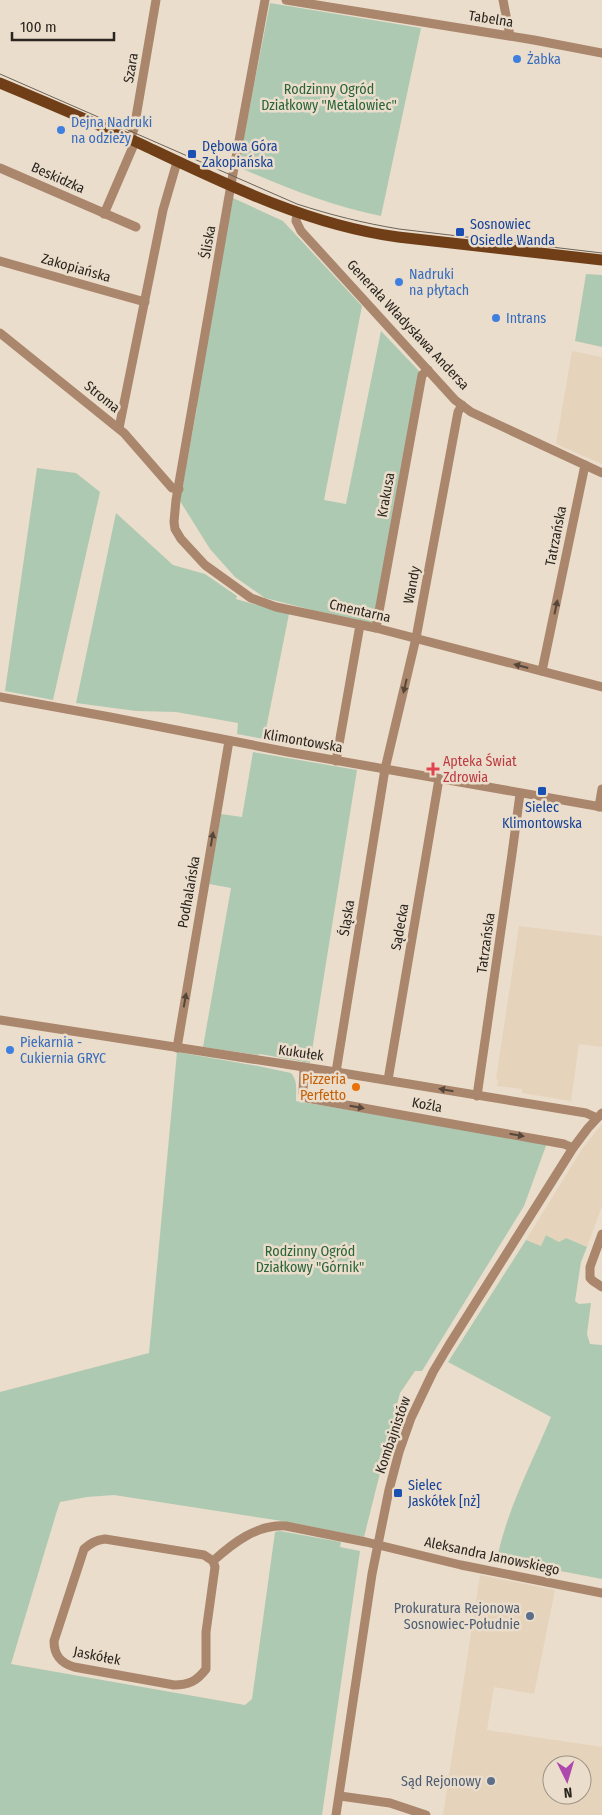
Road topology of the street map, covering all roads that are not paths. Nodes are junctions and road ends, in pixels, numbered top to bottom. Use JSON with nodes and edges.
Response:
{"nodes":[{"id":1,"x":156,"y":0,"type":"edge"},
{"id":2,"x":265,"y":0,"type":"edge"},
{"id":3,"x":286,"y":0,"type":"edge"},
{"id":4,"x":503,"y":0,"type":"edge"},
{"id":5,"x":510,"y":36,"type":"junction"},
{"id":6,"x":602,"y":53,"type":"edge"},
{"id":7,"x":0,"y":83,"type":"edge"},
{"id":8,"x":132,"y":141,"type":"junction"},
{"id":9,"x":177,"y":162,"type":"junction"},
{"id":10,"x":0,"y":168,"type":"edge"},
{"id":11,"x":231,"y":185,"type":"junction"},
{"id":12,"x":297,"y":212,"type":"junction"},
{"id":13,"x":104,"y":214,"type":"junction"},
{"id":14,"x":136,"y":227,"type":"dead end"},
{"id":15,"x":602,"y":260,"type":"edge"},
{"id":16,"x":0,"y":261,"type":"edge"},
{"id":17,"x":145,"y":302,"type":"junction"},
{"id":18,"x":0,"y":333,"type":"edge"},
{"id":19,"x":428,"y":370,"type":"junction"},
{"id":20,"x":462,"y":405,"type":"junction"},
{"id":21,"x":119,"y":428,"type":"junction"},
{"id":22,"x":585,"y":466,"type":"junction"},
{"id":23,"x":602,"y":473,"type":"edge"},
{"id":24,"x":178,"y":489,"type":"junction"},
{"id":25,"x":360,"y":625,"type":"junction"},
{"id":26,"x":376,"y":628,"type":"junction"},
{"id":27,"x":416,"y":638,"type":"junction"},
{"id":28,"x":542,"y":672,"type":"junction"},
{"id":29,"x":602,"y":687,"type":"edge"},
{"id":30,"x":0,"y":697,"type":"edge"},
{"id":31,"x":228,"y":741,"type":"junction"},
{"id":32,"x":336,"y":761,"type":"junction"},
{"id":33,"x":385,"y":769,"type":"junction"},
{"id":34,"x":439,"y":779,"type":"junction"},
{"id":35,"x":602,"y":789,"type":"edge"},
{"id":36,"x":520,"y":794,"type":"junction"},
{"id":37,"x":600,"y":807,"type":"edge"},
{"id":38,"x":0,"y":1020,"type":"edge"},
{"id":39,"x":177,"y":1048,"type":"junction"},
{"id":40,"x":304,"y":1067,"type":"junction"},
{"id":41,"x":336,"y":1072,"type":"junction"},
{"id":42,"x":388,"y":1080,"type":"junction"},
{"id":43,"x":477,"y":1096,"type":"junction"},
{"id":44,"x":599,"y":1116,"type":"edge"},
{"id":45,"x":573,"y":1148,"type":"junction"},
{"id":46,"x":602,"y":1234,"type":"edge"},
{"id":47,"x":602,"y":1287,"type":"edge"},
{"id":48,"x":377,"y":1544,"type":"junction"},
{"id":49,"x":213,"y":1561,"type":"junction"},
{"id":50,"x":602,"y":1592,"type":"edge"},
{"id":51,"x":340,"y":1796,"type":"junction"},
{"id":52,"x":336,"y":1815,"type":"edge"},
{"id":53,"x":426,"y":1815,"type":"edge"}],
"edges":[{"from":1,"to":8,"type":"street","name":"Szara"},
{"from":2,"to":11,"type":"street","name":"Śliska"},
{"from":3,"to":5,"type":"street","name":"Tabelna"},
{"from":4,"to":5,"type":"street"},
{"from":5,"to":6,"type":"street","name":"Tabelna"},
{"from":7,"to":8,"type":"main road"},
{"from":8,"to":9,"type":"main road"},
{"from":8,"to":13,"type":"street"},
{"from":9,"to":11,"type":"main road"},
{"from":9,"to":17,"type":"street"},
{"from":10,"to":13,"type":"street","name":"Beskidzka"},
{"from":11,"to":12,"type":"main road"},
{"from":11,"to":24,"type":"street","name":"Śliska"},
{"from":12,"to":15,"type":"main road"},
{"from":12,"to":19,"type":"street","name":"Generała Władysława Andersa"},
{"from":13,"to":14,"type":"street","name":"Beskidzka"},
{"from":16,"to":17,"type":"street","name":"Zakopiańska"},
{"from":17,"to":21,"type":"street"},
{"from":18,"to":21,"type":"street","name":"Stroma"},
{"from":19,"to":20,"type":"street","name":"Generała Władysława Andersa"},
{"from":19,"to":26,"type":"street","name":"Krakusa"},
{"from":20,"to":22,"type":"street","name":"Generała Władysława Andersa"},
{"from":20,"to":27,"type":"street","name":"Wandy"},
{"from":21,"to":24,"type":"street","name":"Stroma"},
{"from":22,"to":23,"type":"street","name":"Generała Władysława Andersa"},
{"from":28,"to":22,"type":"street","name":"Tatrzańska","one_way":true},
{"from":24,"to":25,"type":"street","name":"Cmentarna"},
{"from":25,"to":26,"type":"street","name":"Cmentarna"},
{"from":25,"to":32,"type":"street"},
{"from":26,"to":27,"type":"street","name":"Cmentarna"},
{"from":28,"to":27,"type":"street","name":"Cmentarna","one_way":true},
{"from":27,"to":33,"type":"street","name":"Wandy","one_way":true},
{"from":28,"to":29,"type":"street","name":"Cmentarna"},
{"from":30,"to":31,"type":"street","name":"Klimontowska"},
{"from":31,"to":32,"type":"street","name":"Klimontowska"},
{"from":39,"to":31,"type":"street","name":"Podhalańska","one_way":true},
{"from":32,"to":33,"type":"street","name":"Klimontowska"},
{"from":33,"to":34,"type":"street","name":"Klimontowska"},
{"from":33,"to":41,"type":"street","name":"Śląska"},
{"from":34,"to":36,"type":"street","name":"Klimontowska"},
{"from":34,"to":42,"type":"street","name":"Sądecka"},
{"from":35,"to":37,"type":"street"},
{"from":36,"to":37,"type":"street","name":"Klimontowska"},
{"from":36,"to":43,"type":"street","name":"Tatrzańska"},
{"from":38,"to":39,"type":"street","name":"Kukułek"},
{"from":39,"to":40,"type":"street","name":"Kukułek"},
{"from":40,"to":41,"type":"street","name":"Kukułek"},
{"from":40,"to":45,"type":"street","name":"Koźla","one_way":true},
{"from":41,"to":42,"type":"street","name":"Kukułek"},
{"from":43,"to":42,"type":"street","name":"Kukułek","one_way":true},
{"from":43,"to":44,"type":"street","name":"Kukułek"},
{"from":44,"to":45,"type":"street","name":"Kombajnistów"},
{"from":45,"to":48,"type":"street","name":"Kombajnistów"},
{"from":46,"to":47,"type":"street"},
{"from":48,"to":49,"type":"street"},
{"from":48,"to":50,"type":"street","name":"Aleksandra Janowskiego"},
{"from":48,"to":51,"type":"street","name":"Kombajnistów"},
{"from":49,"to":49,"type":"street","name":"Jaskółek"},
{"from":51,"to":52,"type":"street","name":"Kombajnistów"},
{"from":51,"to":53,"type":"street"}]}
